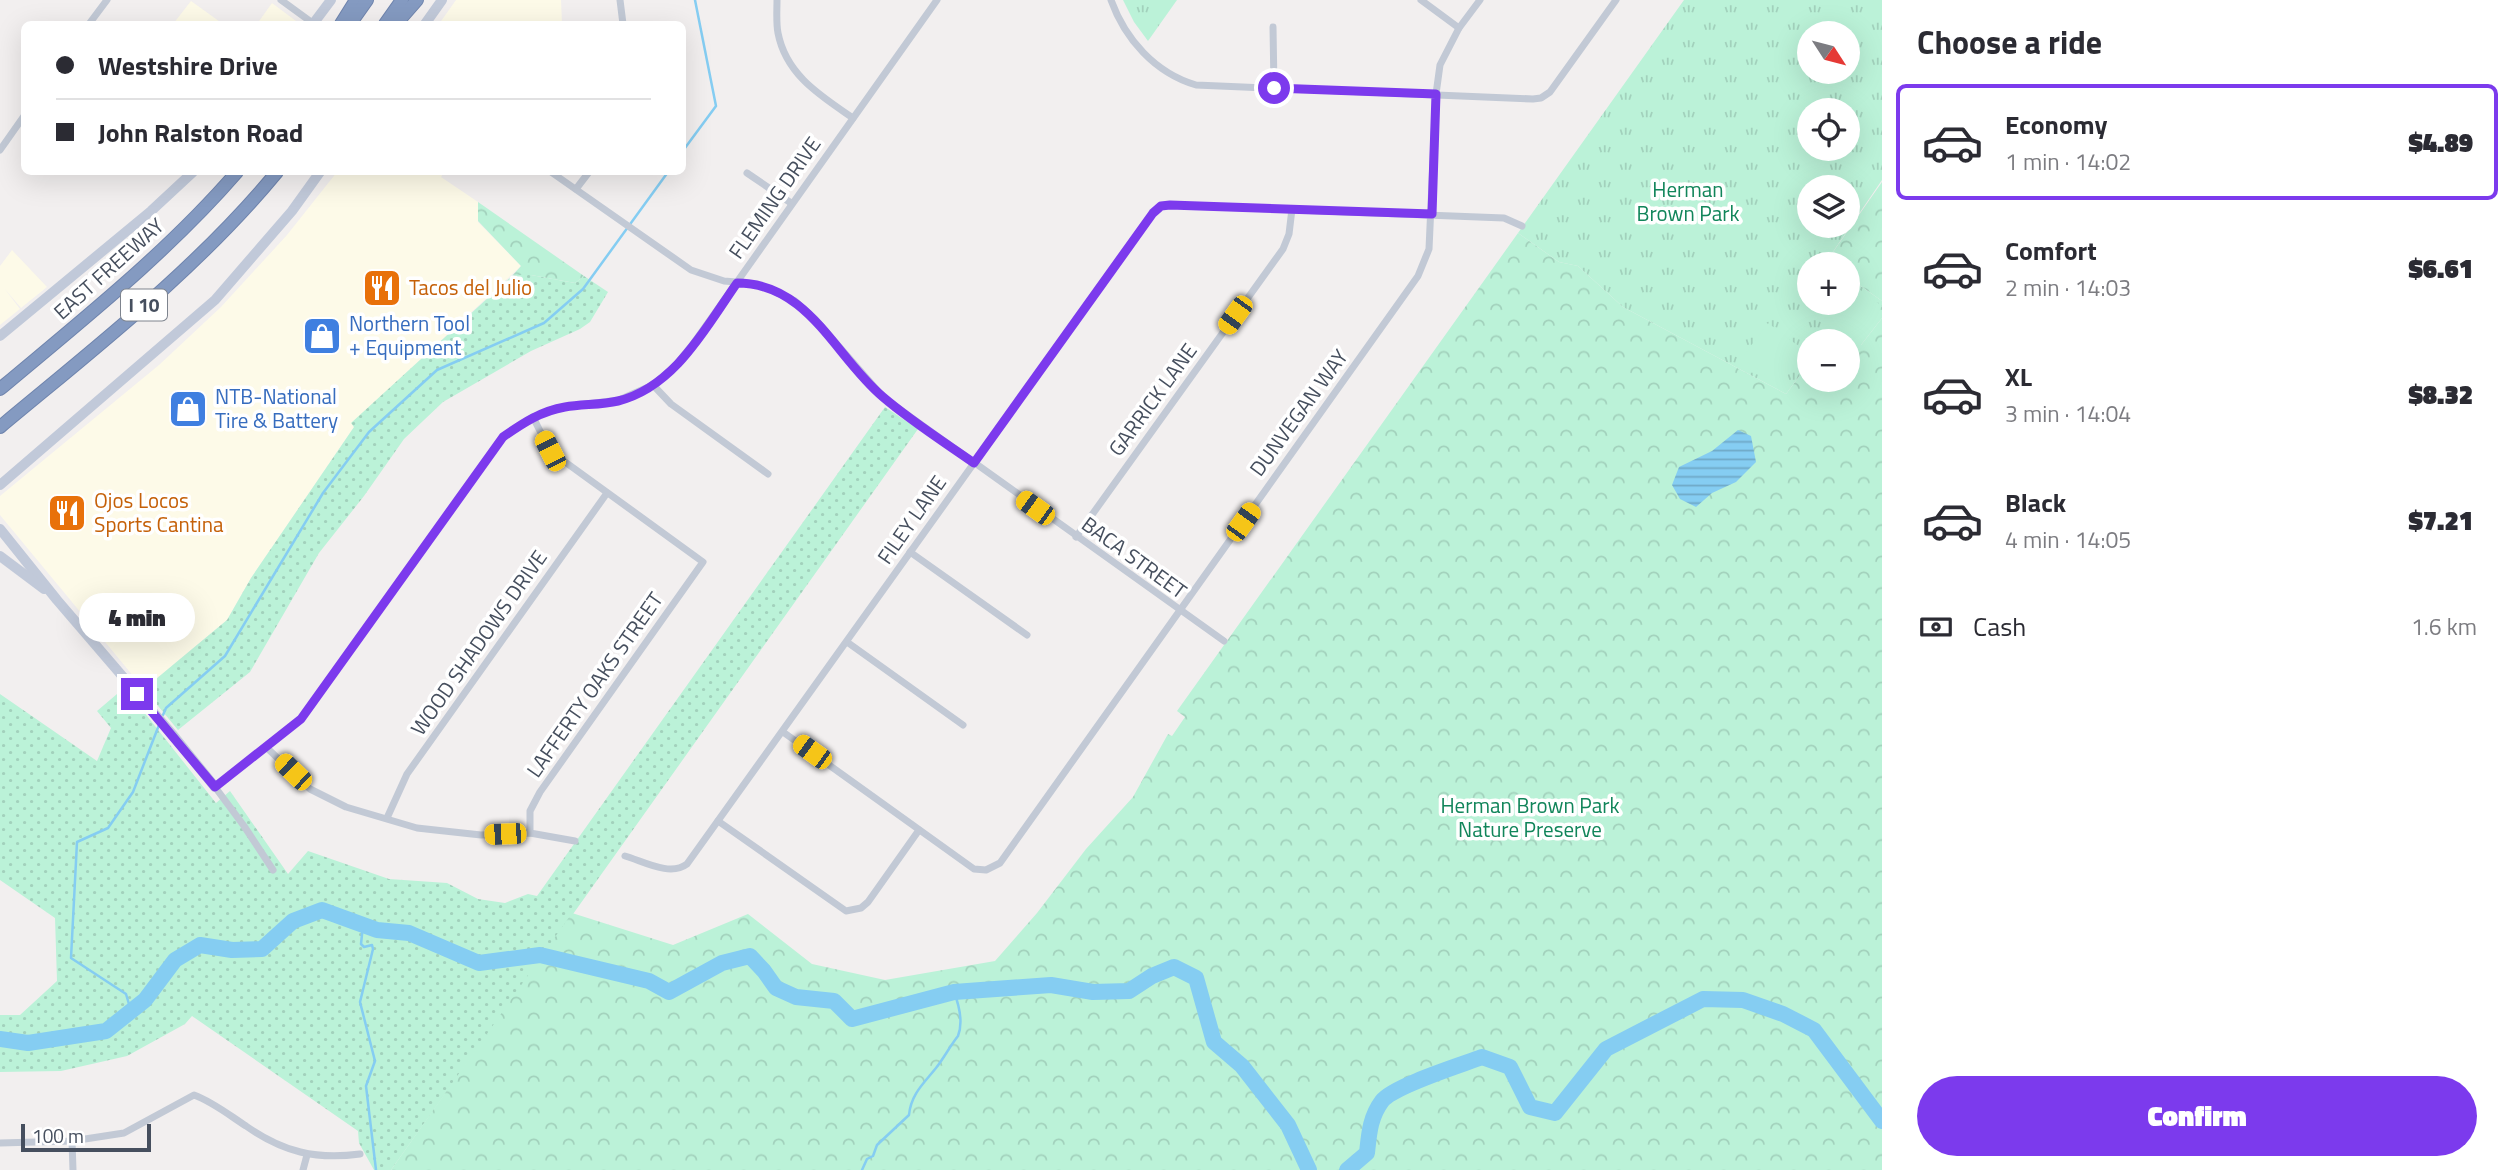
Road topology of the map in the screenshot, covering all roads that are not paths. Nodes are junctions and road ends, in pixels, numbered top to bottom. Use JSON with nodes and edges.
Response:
{"nodes":[{"id":1,"x":107,"y":0,"type":"edge"},
{"id":2,"x":281,"y":0,"type":"edge"},
{"id":3,"x":331,"y":0,"type":"edge"},
{"id":4,"x":356,"y":0,"type":"edge"},
{"id":5,"x":368,"y":0,"type":"edge"},
{"id":6,"x":402,"y":0,"type":"edge"},
{"id":7,"x":417,"y":0,"type":"edge"},
{"id":8,"x":442,"y":0,"type":"edge"},
{"id":9,"x":620,"y":0,"type":"edge"},
{"id":10,"x":777,"y":0,"type":"edge"},
{"id":11,"x":937,"y":0,"type":"edge"},
{"id":12,"x":1111,"y":0,"type":"edge"},
{"id":13,"x":1421,"y":0,"type":"edge"},
{"id":14,"x":1480,"y":0,"type":"edge"},
{"id":15,"x":1616,"y":0,"type":"edge"},
{"id":16,"x":91,"y":21,"type":"edge"},
{"id":17,"x":309,"y":21,"type":"edge"},
{"id":18,"x":315,"y":21,"type":"edge"},
{"id":19,"x":343,"y":21,"type":"edge"},
{"id":20,"x":352,"y":21,"type":"edge"},
{"id":21,"x":387,"y":21,"type":"edge"},
{"id":22,"x":399,"y":21,"type":"edge"},
{"id":23,"x":427,"y":21,"type":"edge"},
{"id":24,"x":623,"y":21,"type":"edge"},
{"id":25,"x":1273,"y":27,"type":"dead end"},
{"id":26,"x":1460,"y":28,"type":"junction"},
{"id":27,"x":1274,"y":88,"type":"junction"},
{"id":28,"x":1436,"y":94,"type":"junction"},
{"id":29,"x":853,"y":118,"type":"junction"},
{"id":30,"x":21,"y":120,"type":"edge"},
{"id":31,"x":0,"y":150,"type":"edge"},
{"id":32,"x":747,"y":173,"type":"dead end"},
{"id":33,"x":190,"y":175,"type":"edge"},
{"id":34,"x":234,"y":175,"type":"edge"},
{"id":35,"x":274,"y":175,"type":"edge"},
{"id":36,"x":318,"y":175,"type":"edge"},
{"id":37,"x":555,"y":175,"type":"edge"},
{"id":38,"x":587,"y":175,"type":"edge"},
{"id":39,"x":576,"y":189,"type":"junction"},
{"id":40,"x":791,"y":203,"type":"junction"},
{"id":41,"x":1292,"y":209,"type":"junction"},
{"id":42,"x":1432,"y":214,"type":"junction"},
{"id":43,"x":1522,"y":226,"type":"dead end"},
{"id":44,"x":737,"y":283,"type":"junction"},
{"id":45,"x":0,"y":336,"type":"edge"},
{"id":46,"x":653,"y":385,"type":"junction"},
{"id":47,"x":0,"y":389,"type":"edge"},
{"id":48,"x":533,"y":416,"type":"junction"},
{"id":49,"x":0,"y":427,"type":"edge"},
{"id":50,"x":974,"y":463,"type":"junction"},
{"id":51,"x":768,"y":474,"type":"dead end"},
{"id":52,"x":3,"y":481,"type":"edge"},
{"id":53,"x":607,"y":493,"type":"junction"},
{"id":54,"x":0,"y":529,"type":"edge"},
{"id":55,"x":1076,"y":537,"type":"junction"},
{"id":56,"x":910,"y":552,"type":"junction"},
{"id":57,"x":0,"y":556,"type":"edge"},
{"id":58,"x":57,"y":600,"type":"junction"},
{"id":59,"x":1179,"y":611,"type":"junction"},
{"id":60,"x":1027,"y":635,"type":"dead end"},
{"id":61,"x":846,"y":642,"type":"junction"},
{"id":62,"x":1224,"y":642,"type":"dead end"},
{"id":63,"x":963,"y":725,"type":"dead end"},
{"id":64,"x":783,"y":732,"type":"junction"},
{"id":65,"x":266,"y":747,"type":"junction"},
{"id":66,"x":215,"y":787,"type":"junction"},
{"id":67,"x":387,"y":818,"type":"junction"},
{"id":68,"x":718,"y":821,"type":"junction"},
{"id":69,"x":919,"y":830,"type":"junction"},
{"id":70,"x":530,"y":833,"type":"junction"},
{"id":71,"x":575,"y":841,"type":"dead end"},
{"id":72,"x":625,"y":856,"type":"dead end"},
{"id":73,"x":273,"y":870,"type":"dead end"},
{"id":74,"x":72,"y":1141,"type":"junction"},
{"id":75,"x":0,"y":1143,"type":"edge"},
{"id":76,"x":360,"y":1154,"type":"dead end"},
{"id":77,"x":307,"y":1155,"type":"junction"},
{"id":78,"x":73,"y":1170,"type":"edge"},
{"id":79,"x":303,"y":1170,"type":"edge"}],
"edges":[{"from":1,"to":16,"type":"street"},
{"from":2,"to":17,"type":"street"},
{"from":3,"to":18,"type":"main road"},
{"from":4,"to":19,"type":"highway"},
{"from":5,"to":20,"type":"highway"},
{"from":6,"to":21,"type":"highway"},
{"from":7,"to":22,"type":"highway"},
{"from":8,"to":23,"type":"main road"},
{"from":9,"to":24,"type":"street"},
{"from":10,"to":29,"type":"street"},
{"from":11,"to":29,"type":"street","name":"FLEMING DRIVE"},
{"from":12,"to":27,"type":"street"},
{"from":13,"to":26,"type":"street"},
{"from":14,"to":26,"type":"street","name":"DUNVEGAN WAY"},
{"from":15,"to":28,"type":"street"},
{"from":25,"to":27,"type":"street"},
{"from":26,"to":28,"type":"street","name":"DUNVEGAN WAY"},
{"from":27,"to":28,"type":"street"},
{"from":28,"to":42,"type":"street","name":"DUNVEGAN WAY"},
{"from":29,"to":40,"type":"street","name":"FLEMING DRIVE"},
{"from":30,"to":31,"type":"street"},
{"from":32,"to":40,"type":"street"},
{"from":33,"to":45,"type":"main road"},
{"from":34,"to":47,"type":"highway","name":"EAST FREEWAY","number":"I 10"},
{"from":35,"to":49,"type":"highway","number":"I 10"},
{"from":36,"to":52,"type":"main road"},
{"from":37,"to":39,"type":"street","name":"BACA STREET"},
{"from":38,"to":39,"type":"street"},
{"from":39,"to":44,"type":"street","name":"BACA STREET"},
{"from":40,"to":44,"type":"street","name":"FLEMING DRIVE"},
{"from":41,"to":42,"type":"street"},
{"from":41,"to":50,"type":"street","name":"FILEY LANE"},
{"from":41,"to":55,"type":"street","name":"GARRICK LANE"},
{"from":42,"to":43,"type":"street"},
{"from":42,"to":59,"type":"street","name":"DUNVEGAN WAY"},
{"from":44,"to":46,"type":"street","name":"FLEMING DRIVE"},
{"from":44,"to":50,"type":"street","name":"BACA STREET"},
{"from":46,"to":48,"type":"street","name":"FLEMING DRIVE"},
{"from":46,"to":51,"type":"street"},
{"from":48,"to":53,"type":"street"},
{"from":48,"to":65,"type":"street","name":"FLEMING DRIVE"},
{"from":50,"to":55,"type":"street","name":"BACA STREET"},
{"from":50,"to":56,"type":"street","name":"FILEY LANE"},
{"from":53,"to":67,"type":"street","name":"WOOD SHADOWS DRIVE"},
{"from":53,"to":70,"type":"street","name":"LAFFERTY OAKS STREET"},
{"from":54,"to":58,"type":"main road"},
{"from":55,"to":59,"type":"street","name":"BACA STREET"},
{"from":56,"to":60,"type":"street"},
{"from":56,"to":61,"type":"street","name":"FILEY LANE"},
{"from":57,"to":58,"type":"main road"},
{"from":58,"to":66,"type":"main road"},
{"from":59,"to":62,"type":"street","name":"BACA STREET"},
{"from":59,"to":69,"type":"street","name":"DUNVEGAN WAY"},
{"from":61,"to":63,"type":"street"},
{"from":61,"to":64,"type":"street","name":"FILEY LANE"},
{"from":64,"to":68,"type":"street","name":"FILEY LANE"},
{"from":64,"to":69,"type":"street"},
{"from":65,"to":66,"type":"street","name":"FLEMING DRIVE"},
{"from":65,"to":67,"type":"street"},
{"from":66,"to":73,"type":"street"},
{"from":67,"to":70,"type":"street"},
{"from":68,"to":69,"type":"street"},
{"from":68,"to":72,"type":"street","name":"FILEY LANE"},
{"from":70,"to":71,"type":"street"},
{"from":74,"to":75,"type":"street"},
{"from":74,"to":77,"type":"street"},
{"from":74,"to":78,"type":"street"},
{"from":76,"to":77,"type":"street"},
{"from":77,"to":79,"type":"street"}]}
